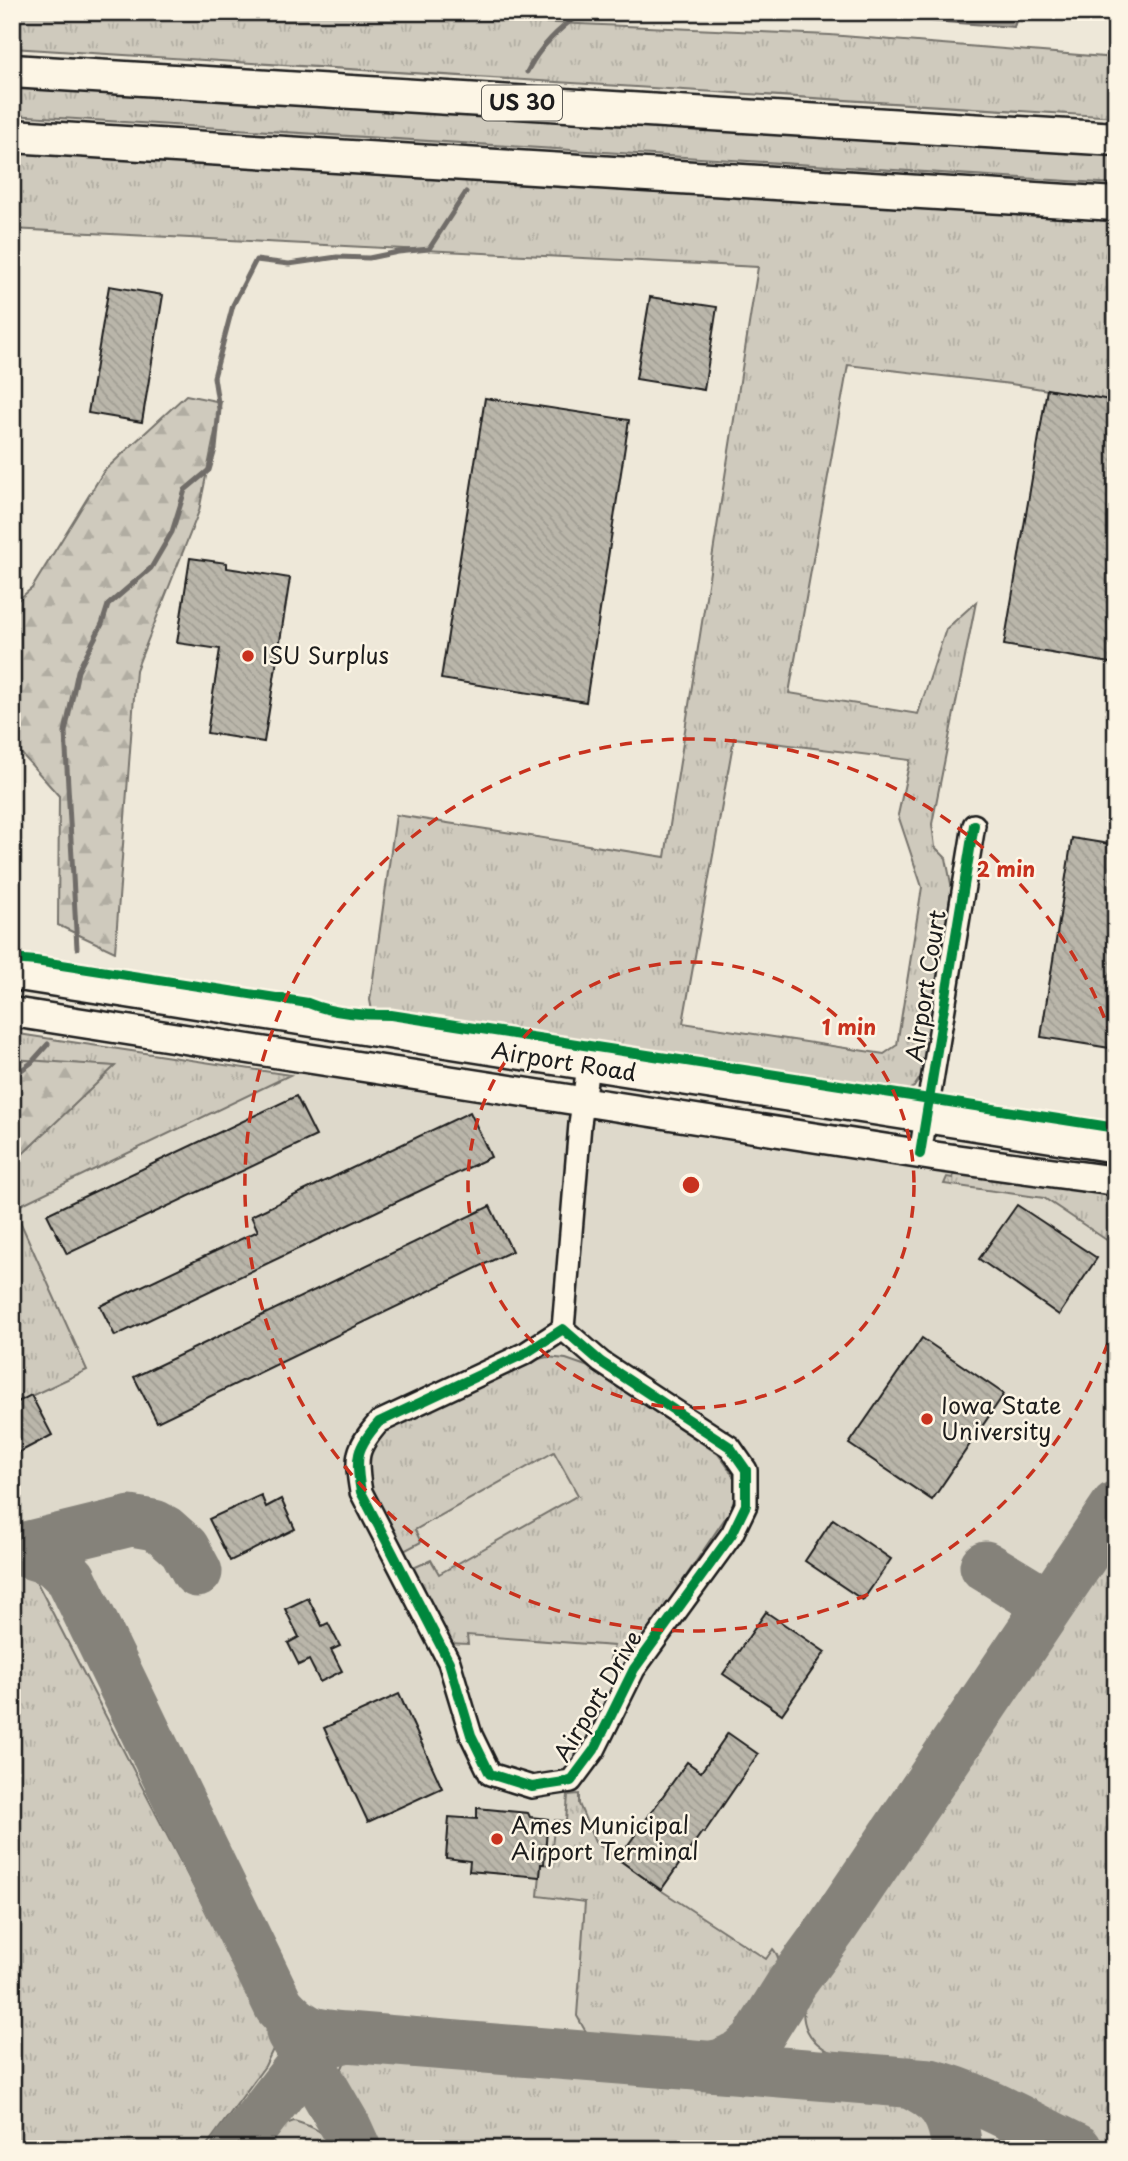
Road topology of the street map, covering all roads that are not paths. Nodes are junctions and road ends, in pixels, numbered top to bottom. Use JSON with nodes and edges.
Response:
{"nodes":[{"id":1,"x":12,"y":71,"type":"edge"},
{"id":2,"x":12,"y":136,"type":"edge"},
{"id":3,"x":1116,"y":139,"type":"edge"},
{"id":4,"x":1116,"y":204,"type":"edge"},
{"id":5,"x":974,"y":825,"type":"dead end"},
{"id":6,"x":12,"y":975,"type":"edge"},
{"id":7,"x":12,"y":1012,"type":"edge"},
{"id":8,"x":588,"y":1066,"type":"junction"},
{"id":9,"x":582,"y":1102,"type":"junction"},
{"id":10,"x":926,"y":1118,"type":"junction"},
{"id":11,"x":1116,"y":1148,"type":"edge"},
{"id":12,"x":920,"y":1154,"type":"junction"},
{"id":13,"x":1116,"y":1181,"type":"edge"},
{"id":14,"x":563,"y":1328,"type":"junction"}],
"edges":[{"from":1,"to":3,"type":"highway","number":"US 30"},
{"from":2,"to":4,"type":"highway"},
{"from":5,"to":10,"type":"street","name":"Airport Court"},
{"from":6,"to":8,"type":"main road","name":"Airport Road"},
{"from":7,"to":9,"type":"main road","name":"Airport Road"},
{"from":8,"to":9,"type":"street"},
{"from":8,"to":10,"type":"main road","name":"Airport Road"},
{"from":9,"to":12,"type":"main road","name":"Airport Road"},
{"from":9,"to":14,"type":"street"},
{"from":10,"to":11,"type":"main road","name":"Airport Road"},
{"from":10,"to":12,"type":"street","name":"Airport Court"},
{"from":12,"to":13,"type":"main road","name":"Airport Road"},
{"from":14,"to":14,"type":"street","name":"Airport Drive"}]}
